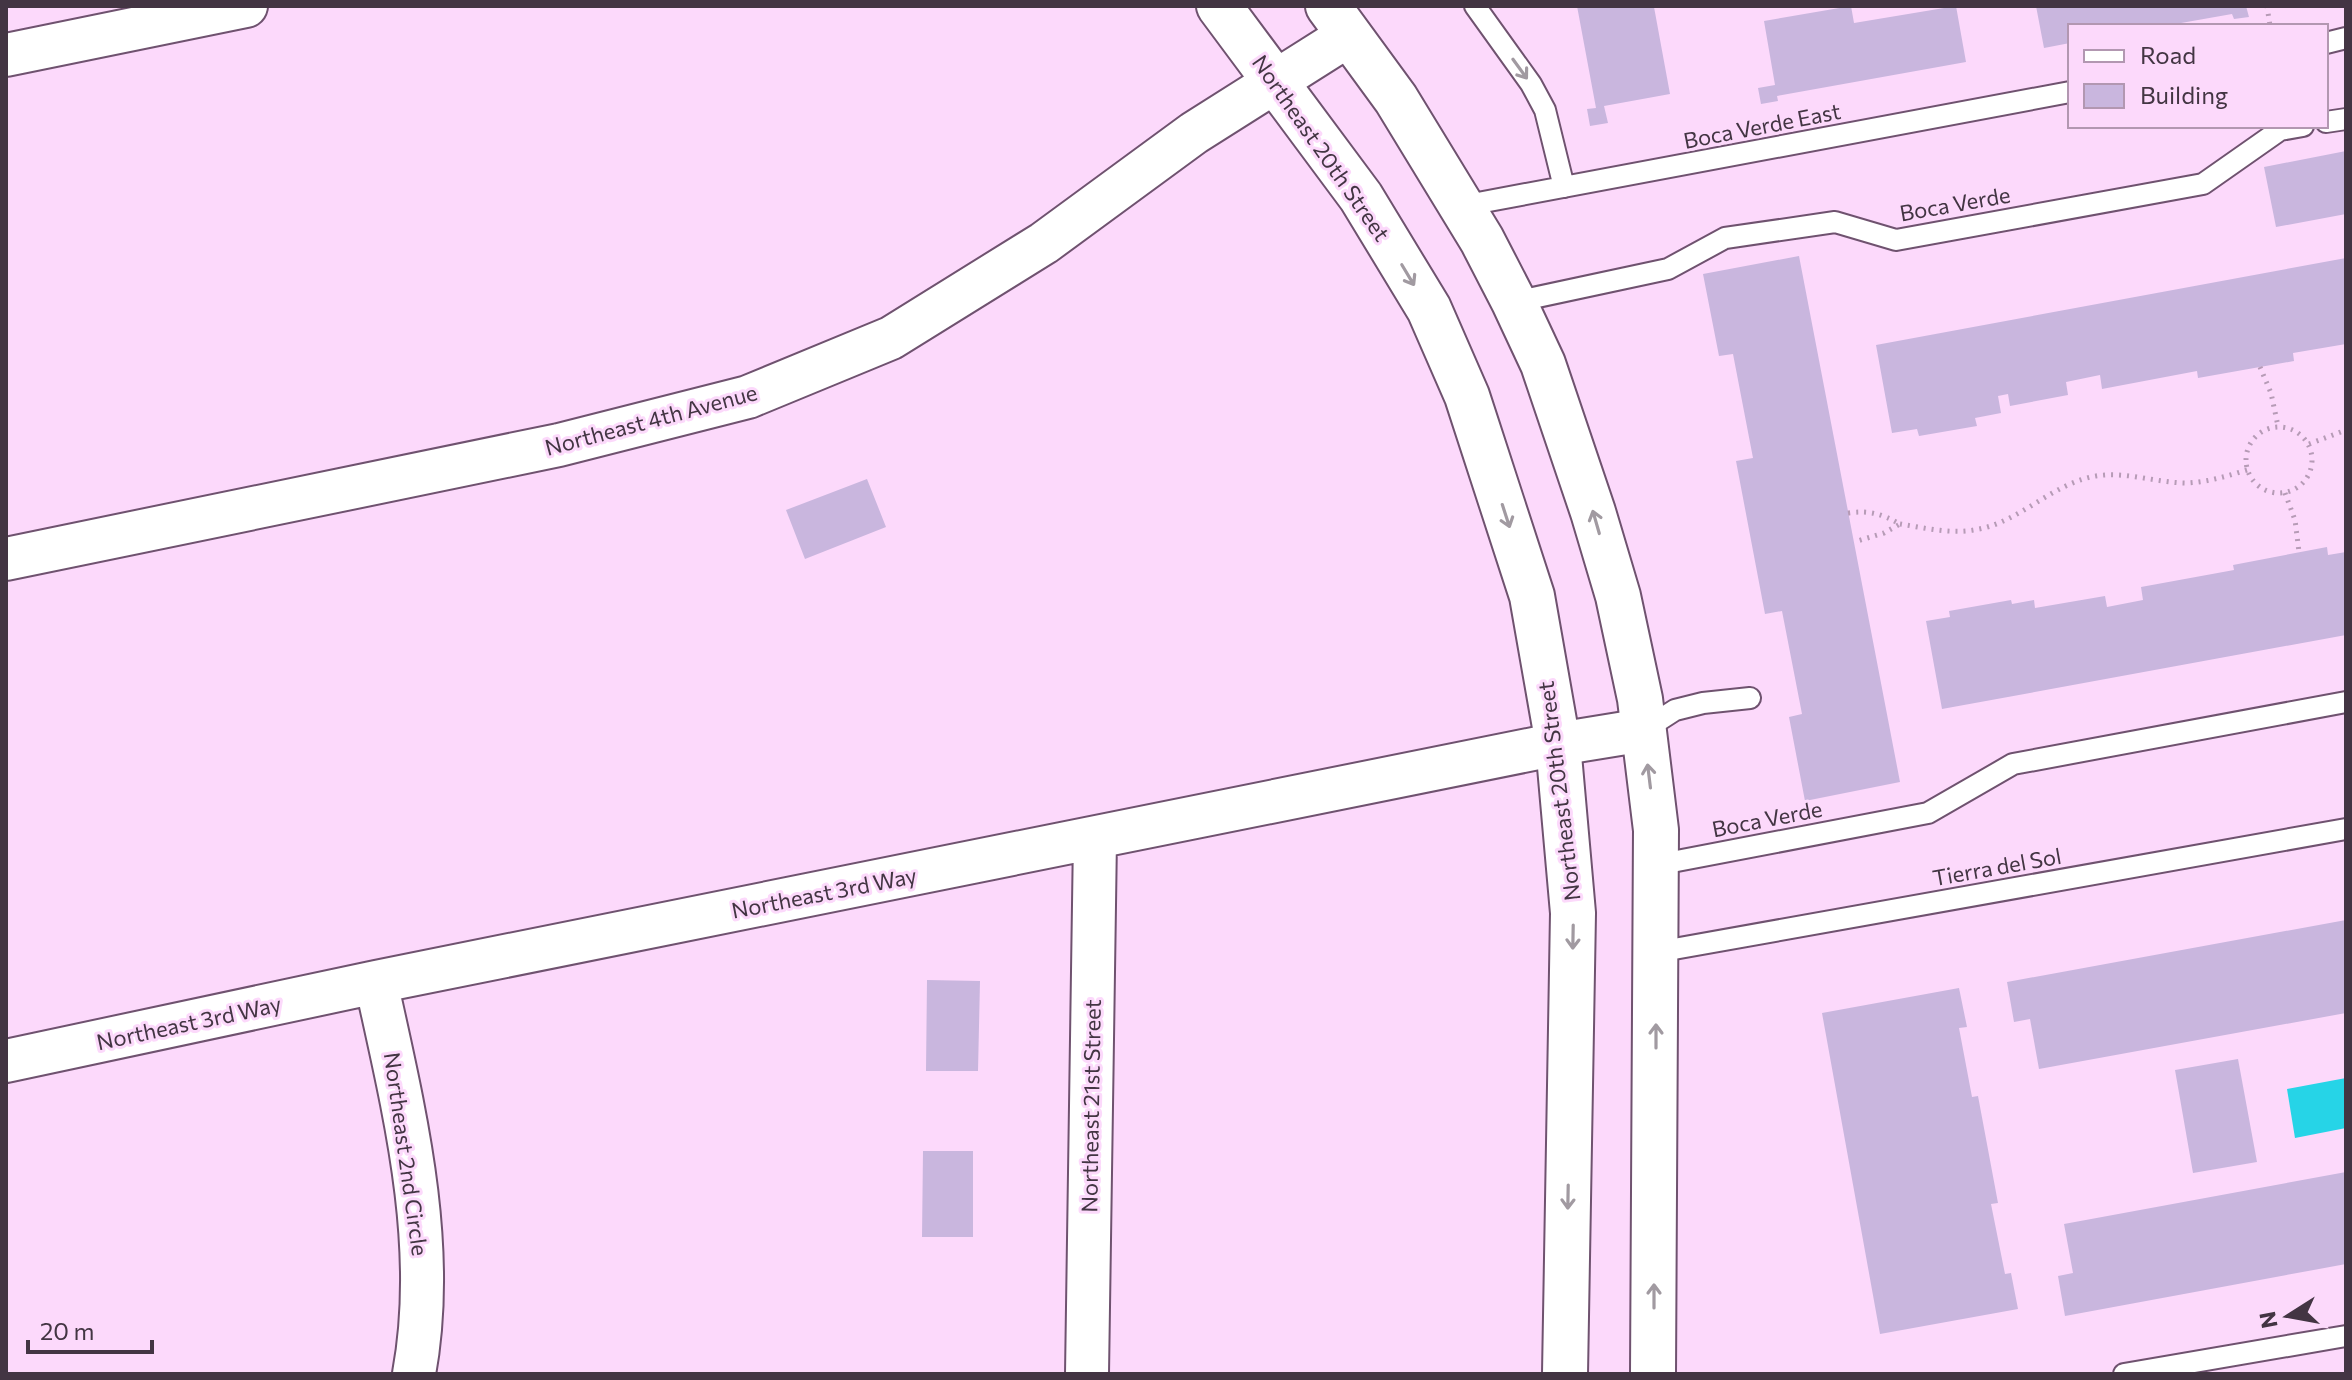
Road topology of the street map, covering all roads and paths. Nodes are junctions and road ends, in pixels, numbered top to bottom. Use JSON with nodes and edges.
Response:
{"nodes":[{"id":1,"x":246,"y":6,"type":"edge"},
{"id":2,"x":1219,"y":6,"type":"edge"},
{"id":3,"x":1475,"y":6,"type":"edge"},
{"id":4,"x":1338,"y":20,"type":"edge"},
{"id":5,"x":6,"y":55,"type":"edge"},
{"id":6,"x":1275,"y":80,"type":"junction"},
{"id":7,"x":2068,"y":92,"type":"edge"},
{"id":8,"x":2292,"y":128,"type":"edge"},
{"id":9,"x":1564,"y":187,"type":"junction"},
{"id":10,"x":1462,"y":206,"type":"junction"},
{"id":11,"x":1514,"y":302,"type":"junction"},
{"id":12,"x":2260,"y":367,"type":"dead end"},
{"id":13,"x":2278,"y":426,"type":"junction"},
{"id":14,"x":2346,"y":430,"type":"edge"},
{"id":15,"x":2309,"y":444,"type":"junction"},
{"id":16,"x":2247,"y":470,"type":"junction"},
{"id":17,"x":2285,"y":493,"type":"junction"},
{"id":18,"x":1848,"y":513,"type":"dead end"},
{"id":19,"x":1900,"y":524,"type":"junction"},
{"id":20,"x":1854,"y":542,"type":"dead end"},
{"id":21,"x":2299,"y":552,"type":"dead end"},
{"id":22,"x":6,"y":559,"type":"edge"},
{"id":23,"x":1750,"y":698,"type":"dead end"},
{"id":24,"x":2346,"y":702,"type":"edge"},
{"id":25,"x":1644,"y":730,"type":"junction"},
{"id":26,"x":1558,"y":744,"type":"junction"},
{"id":27,"x":2346,"y":829,"type":"edge"},
{"id":28,"x":1095,"y":838,"type":"junction"},
{"id":29,"x":1656,"y":865,"type":"junction"},
{"id":30,"x":1657,"y":952,"type":"junction"},
{"id":31,"x":376,"y":982,"type":"junction"},
{"id":32,"x":6,"y":1061,"type":"edge"},
{"id":33,"x":2346,"y":1336,"type":"edge"},
{"id":34,"x":414,"y":1374,"type":"edge"},
{"id":35,"x":1087,"y":1374,"type":"edge"},
{"id":36,"x":1565,"y":1374,"type":"edge"},
{"id":37,"x":1653,"y":1374,"type":"edge"},
{"id":38,"x":2124,"y":1374,"type":"edge"}],
"edges":[{"from":1,"to":5,"type":"street"},
{"from":2,"to":6,"type":"street","name":"Northeast 20th Street"},
{"from":3,"to":9,"type":"lane","one_way":true},
{"from":4,"to":6,"type":"street","name":"Northeast 4th Avenue"},
{"from":4,"to":10,"type":"street"},
{"from":6,"to":22,"type":"street","name":"Northeast 4th Avenue"},
{"from":6,"to":26,"type":"street","name":"Northeast 20th Street","one_way":true},
{"from":7,"to":9,"type":"lane","name":"Boca Verde East"},
{"from":8,"to":11,"type":"lane","name":"Boca Verde"},
{"from":9,"to":10,"type":"lane","name":"Boca Verde East"},
{"from":10,"to":11,"type":"street"},
{"from":25,"to":11,"type":"street","one_way":true},
{"from":12,"to":13,"type":"path"},
{"from":13,"to":15,"type":"path"},
{"from":13,"to":16,"type":"path"},
{"from":14,"to":15,"type":"path"},
{"from":15,"to":17,"type":"path"},
{"from":16,"to":17,"type":"path"},
{"from":16,"to":19,"type":"path"},
{"from":17,"to":21,"type":"path"},
{"from":18,"to":19,"type":"path"},
{"from":19,"to":20,"type":"path"},
{"from":23,"to":25,"type":"lane"},
{"from":24,"to":29,"type":"lane","name":"Boca Verde"},
{"from":25,"to":26,"type":"street","name":"Northeast 3rd Way"},
{"from":29,"to":25,"type":"street","one_way":true},
{"from":26,"to":28,"type":"street","name":"Northeast 3rd Way"},
{"from":26,"to":36,"type":"street","name":"Northeast 20th Street","one_way":true},
{"from":27,"to":30,"type":"lane","name":"Tierra del Sol"},
{"from":28,"to":31,"type":"street","name":"Northeast 3rd Way"},
{"from":28,"to":35,"type":"street","name":"Northeast 21st Street"},
{"from":29,"to":30,"type":"street"},
{"from":37,"to":30,"type":"street","one_way":true},
{"from":31,"to":32,"type":"street","name":"Northeast 3rd Way"},
{"from":31,"to":34,"type":"street","name":"Northeast 2nd Circle"},
{"from":33,"to":38,"type":"lane"}]}
